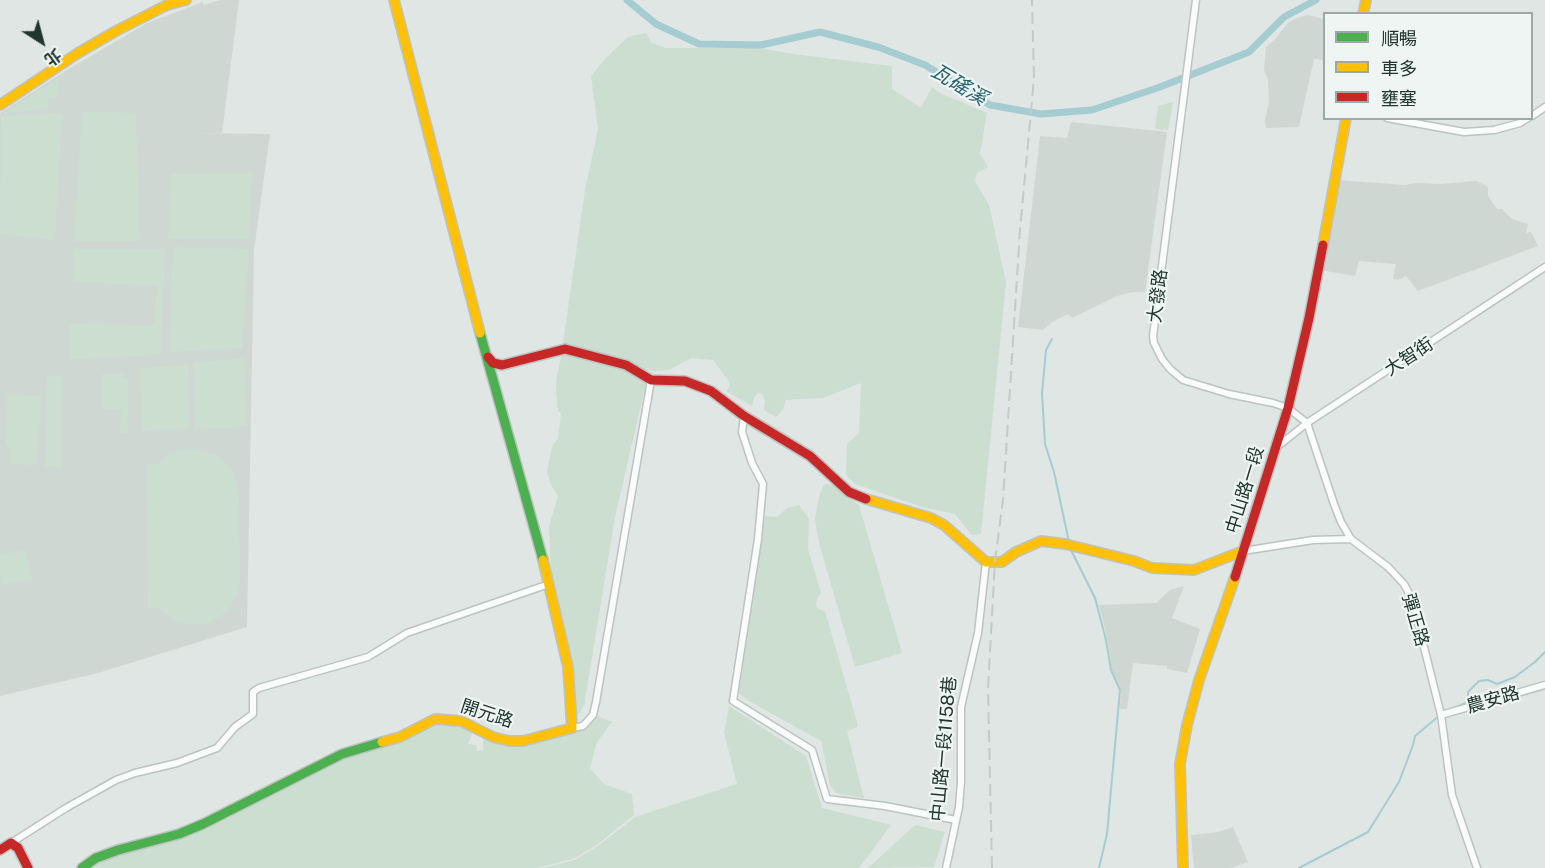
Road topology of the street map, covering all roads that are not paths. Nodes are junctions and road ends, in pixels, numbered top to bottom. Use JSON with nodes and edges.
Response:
{"nodes":[{"id":1,"x":186,"y":0,"type":"edge"},
{"id":2,"x":394,"y":0,"type":"edge"},
{"id":3,"x":1196,"y":0,"type":"edge"},
{"id":4,"x":0,"y":105,"type":"edge"},
{"id":5,"x":1346,"y":120,"type":"edge"},
{"id":6,"x":1398,"y":120,"type":"edge"},
{"id":7,"x":1525,"y":120,"type":"edge"},
{"id":8,"x":1545,"y":267,"type":"edge"},
{"id":9,"x":486,"y":355,"type":"junction"},
{"id":10,"x":651,"y":380,"type":"junction"},
{"id":11,"x":1288,"y":408,"type":"junction"},
{"id":12,"x":744,"y":416,"type":"junction"},
{"id":13,"x":1307,"y":423,"type":"junction"},
{"id":14,"x":1275,"y":449,"type":"junction"},
{"id":15,"x":1351,"y":539,"type":"junction"},
{"id":16,"x":1243,"y":551,"type":"junction"},
{"id":17,"x":986,"y":562,"type":"junction"},
{"id":18,"x":549,"y":584,"type":"junction"},
{"id":19,"x":1545,"y":685,"type":"edge"},
{"id":20,"x":1441,"y":715,"type":"junction"},
{"id":21,"x":572,"y":728,"type":"junction"},
{"id":22,"x":956,"y":820,"type":"junction"},
{"id":23,"x":11,"y":843,"type":"junction"},
{"id":24,"x":0,"y":850,"type":"edge"},
{"id":25,"x":28,"y":868,"type":"edge"},
{"id":26,"x":82,"y":868,"type":"edge"},
{"id":27,"x":946,"y":868,"type":"edge"},
{"id":28,"x":1183,"y":868,"type":"edge"},
{"id":29,"x":1477,"y":868,"type":"edge"}],
"edges":[{"from":1,"to":4,"type":"street"},
{"from":2,"to":9,"type":"street"},
{"from":3,"to":11,"type":"street","name":"大發路"},
{"from":5,"to":11,"type":"street","name":"中山路一段"},
{"from":6,"to":7,"type":"street"},
{"from":8,"to":13,"type":"street","name":"大智街"},
{"from":9,"to":10,"type":"street"},
{"from":9,"to":18,"type":"street"},
{"from":10,"to":12,"type":"street"},
{"from":10,"to":21,"type":"street"},
{"from":11,"to":13,"type":"street"},
{"from":11,"to":14,"type":"street","name":"中山路一段"},
{"from":12,"to":17,"type":"street"},
{"from":12,"to":22,"type":"street"},
{"from":13,"to":14,"type":"street","name":"大智街"},
{"from":13,"to":15,"type":"street","name":"彈正路"},
{"from":14,"to":16,"type":"street","name":"中山路一段"},
{"from":15,"to":16,"type":"street"},
{"from":15,"to":20,"type":"street","name":"彈正路"},
{"from":16,"to":17,"type":"street"},
{"from":16,"to":28,"type":"street","name":"中山路一段"},
{"from":17,"to":22,"type":"street","name":"中山路一段1158巷"},
{"from":18,"to":21,"type":"street"},
{"from":18,"to":23,"type":"street"},
{"from":19,"to":20,"type":"street","name":"農安路"},
{"from":20,"to":29,"type":"street","name":"彈正路"},
{"from":21,"to":26,"type":"street","name":"開元路"},
{"from":22,"to":27,"type":"street","name":"中山路一段1158巷"},
{"from":23,"to":24,"type":"street"},
{"from":23,"to":25,"type":"street"}]}
